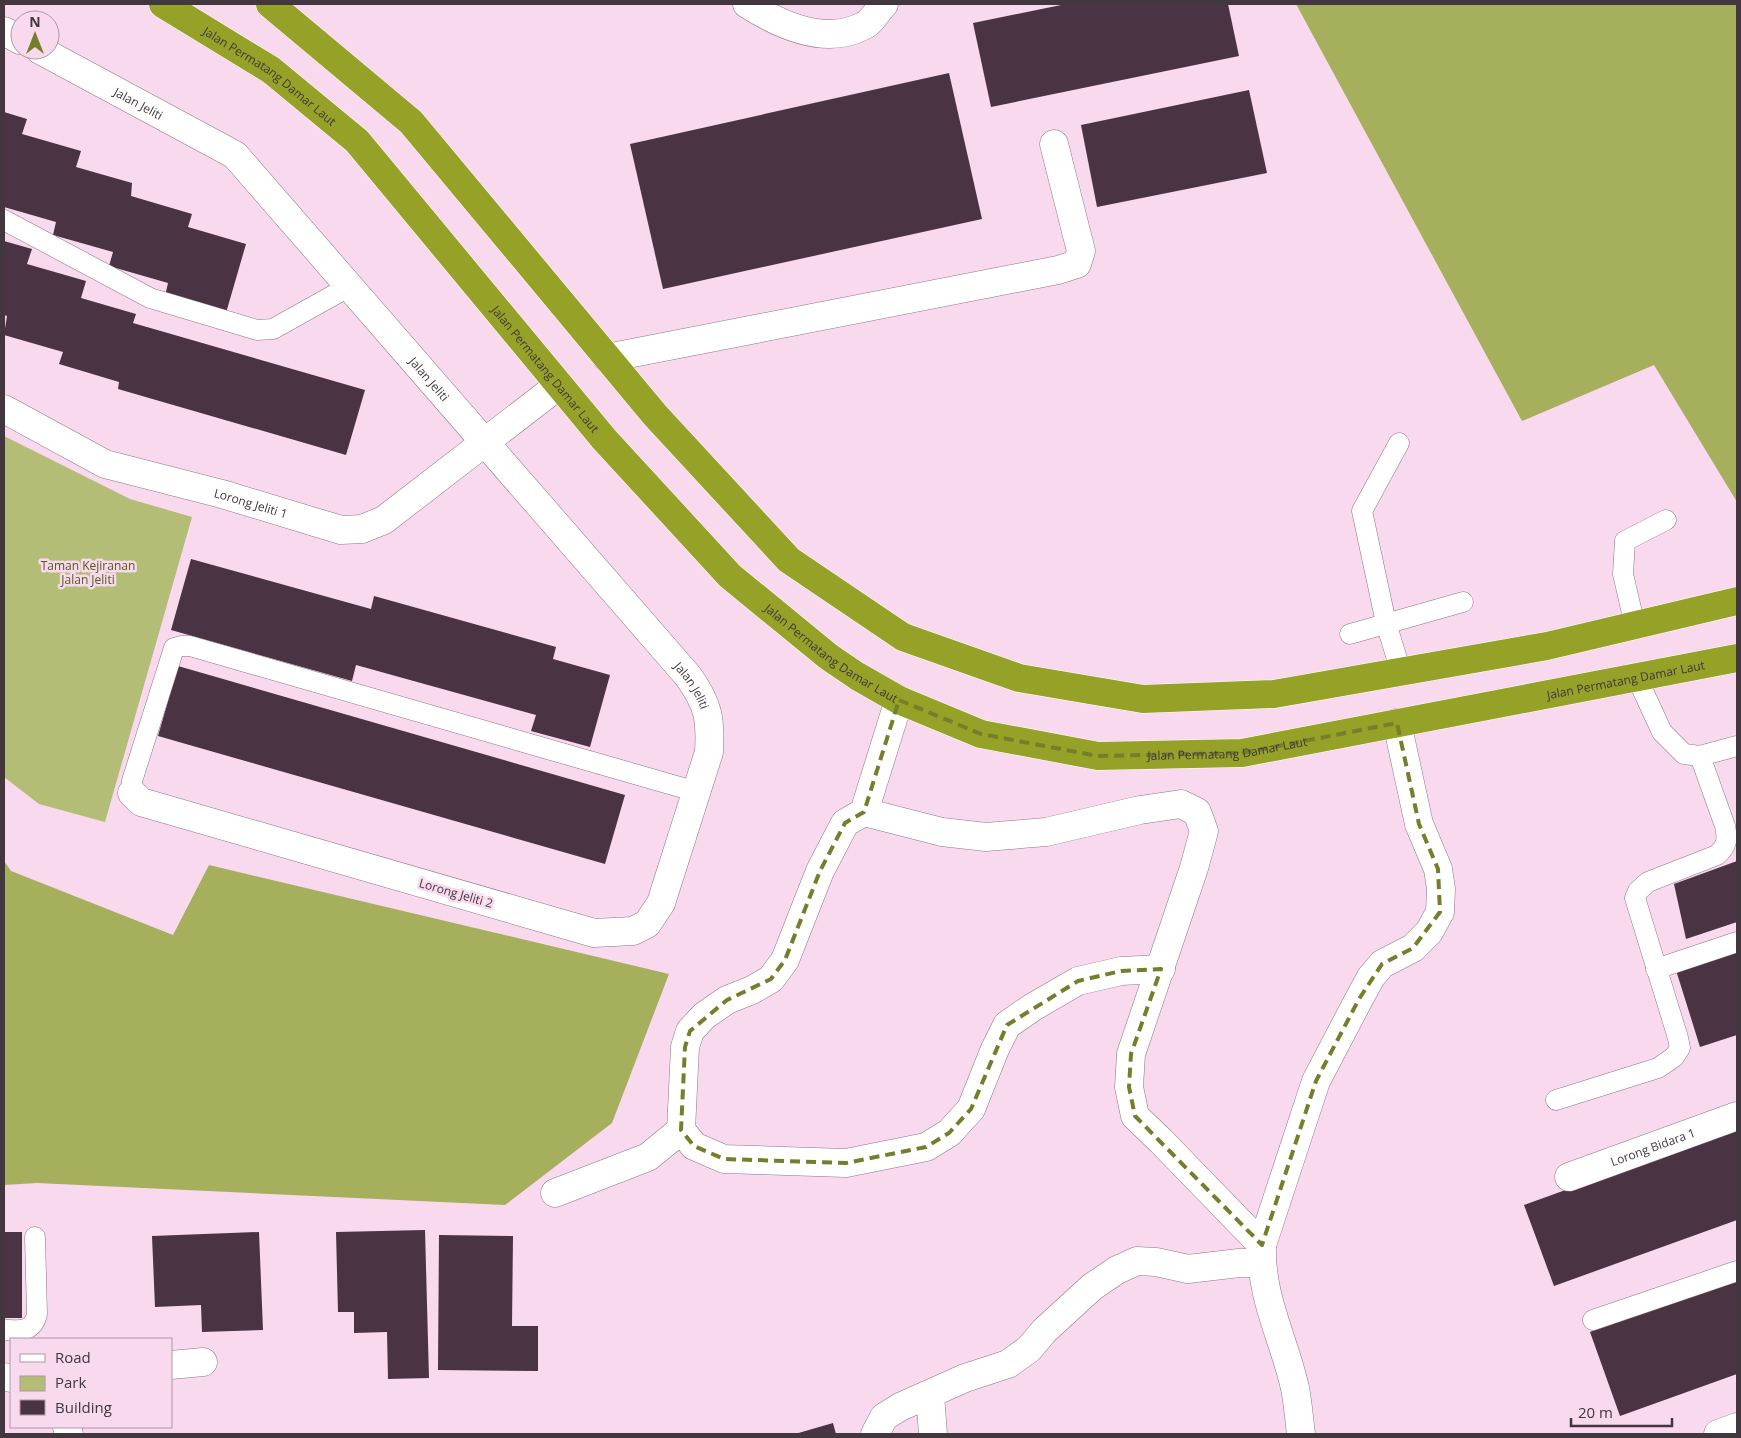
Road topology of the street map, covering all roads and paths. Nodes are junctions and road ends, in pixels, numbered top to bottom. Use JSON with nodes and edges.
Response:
{"nodes":[{"id":1,"x":163,"y":4,"type":"edge"},
{"id":2,"x":270,"y":4,"type":"edge"},
{"id":3,"x":747,"y":4,"type":"edge"},
{"id":4,"x":884,"y":4,"type":"edge"},
{"id":5,"x":59,"y":60,"type":"edge"},
{"id":6,"x":1054,"y":144,"type":"dead end"},
{"id":7,"x":4,"y":220,"type":"edge"},
{"id":8,"x":350,"y":286,"type":"junction"},
{"id":9,"x":608,"y":358,"type":"junction"},
{"id":10,"x":559,"y":385,"type":"junction"},
{"id":11,"x":4,"y":409,"type":"edge"},
{"id":12,"x":485,"y":442,"type":"junction"},
{"id":13,"x":1400,"y":443,"type":"dead end"},
{"id":14,"x":1666,"y":520,"type":"dead end"},
{"id":15,"x":1737,"y":601,"type":"edge"},
{"id":16,"x":1463,"y":602,"type":"dead end"},
{"id":17,"x":1386,"y":623,"type":"junction"},
{"id":18,"x":1635,"y":626,"type":"junction"},
{"id":19,"x":1350,"y":634,"type":"dead end"},
{"id":20,"x":1737,"y":658,"type":"edge"},
{"id":21,"x":1401,"y":672,"type":"junction"},
{"id":22,"x":1636,"y":678,"type":"junction"},
{"id":23,"x":899,"y":700,"type":"junction"},
{"id":24,"x":1397,"y":723,"type":"junction"},
{"id":25,"x":1737,"y":746,"type":"edge"},
{"id":26,"x":1700,"y":756,"type":"junction"},
{"id":27,"x":697,"y":792,"type":"junction"},
{"id":28,"x":132,"y":793,"type":"joint"},
{"id":29,"x":864,"y":812,"type":"junction"},
{"id":30,"x":1737,"y":942,"type":"edge"},
{"id":31,"x":1161,"y":969,"type":"junction"},
{"id":32,"x":1656,"y":969,"type":"junction"},
{"id":33,"x":1556,"y":1100,"type":"dead end"},
{"id":34,"x":1737,"y":1116,"type":"edge"},
{"id":35,"x":681,"y":1130,"type":"junction"},
{"id":36,"x":1569,"y":1177,"type":"dead end"},
{"id":37,"x":555,"y":1193,"type":"dead end"},
{"id":38,"x":35,"y":1237,"type":"dead end"},
{"id":39,"x":1262,"y":1254,"type":"junction"},
{"id":40,"x":1737,"y":1271,"type":"edge"},
{"id":41,"x":1593,"y":1320,"type":"dead end"},
{"id":42,"x":4,"y":1330,"type":"edge"},
{"id":43,"x":203,"y":1362,"type":"dead end"},
{"id":44,"x":172,"y":1365,"type":"edge"},
{"id":45,"x":930,"y":1395,"type":"junction"},
{"id":46,"x":1737,"y":1427,"type":"edge"},
{"id":47,"x":875,"y":1434,"type":"edge"},
{"id":48,"x":933,"y":1434,"type":"edge"},
{"id":49,"x":1301,"y":1434,"type":"edge"},
{"id":50,"x":1718,"y":1434,"type":"edge"}],
"edges":[{"from":1,"to":10,"type":"highway","name":"Jalan Permatang Damar Laut"},
{"from":2,"to":9,"type":"highway"},
{"from":3,"to":4,"type":"street"},
{"from":5,"to":8,"type":"street","name":"Jalan Jeliti"},
{"from":6,"to":9,"type":"street"},
{"from":7,"to":8,"type":"lane"},
{"from":8,"to":12,"type":"street","name":"Jalan Jeliti"},
{"from":9,"to":21,"type":"highway"},
{"from":10,"to":12,"type":"street","name":"Lorong Jeliti 1"},
{"from":10,"to":23,"type":"highway","name":"Jalan Permatang Damar Laut"},
{"from":11,"to":12,"type":"street","name":"Lorong Jeliti 1"},
{"from":12,"to":27,"type":"street","name":"Jalan Jeliti"},
{"from":13,"to":17,"type":"lane"},
{"from":14,"to":18,"type":"lane"},
{"from":15,"to":18,"type":"highway"},
{"from":16,"to":17,"type":"lane"},
{"from":17,"to":19,"type":"lane"},
{"from":17,"to":21,"type":"lane"},
{"from":18,"to":21,"type":"highway"},
{"from":20,"to":22,"type":"highway","name":"Jalan Permatang Damar Laut"},
{"from":22,"to":24,"type":"highway","name":"Jalan Permatang Damar Laut"},
{"from":22,"to":26,"type":"lane"},
{"from":23,"to":24,"type":"highway","name":"Jalan Permatang Damar Laut"},
{"from":23,"to":29,"type":"street"},
{"from":24,"to":39,"type":"street"},
{"from":25,"to":26,"type":"lane"},
{"from":26,"to":32,"type":"lane"},
{"from":27,"to":28,"type":"street","name":"Lorong Jeliti 2"},
{"from":27,"to":28,"type":"lane"},
{"from":29,"to":31,"type":"street"},
{"from":29,"to":35,"type":"street"},
{"from":30,"to":32,"type":"lane"},
{"from":31,"to":35,"type":"street"},
{"from":31,"to":39,"type":"street"},
{"from":32,"to":33,"type":"lane"},
{"from":34,"to":36,"type":"street","name":"Lorong Bidara 1"},
{"from":35,"to":37,"type":"street"},
{"from":38,"to":42,"type":"lane"},
{"from":39,"to":45,"type":"street"},
{"from":39,"to":49,"type":"street"},
{"from":40,"to":41,"type":"lane"},
{"from":43,"to":44,"type":"street"},
{"from":45,"to":47,"type":"street"},
{"from":45,"to":48,"type":"street"},
{"from":46,"to":50,"type":"street"}]}
